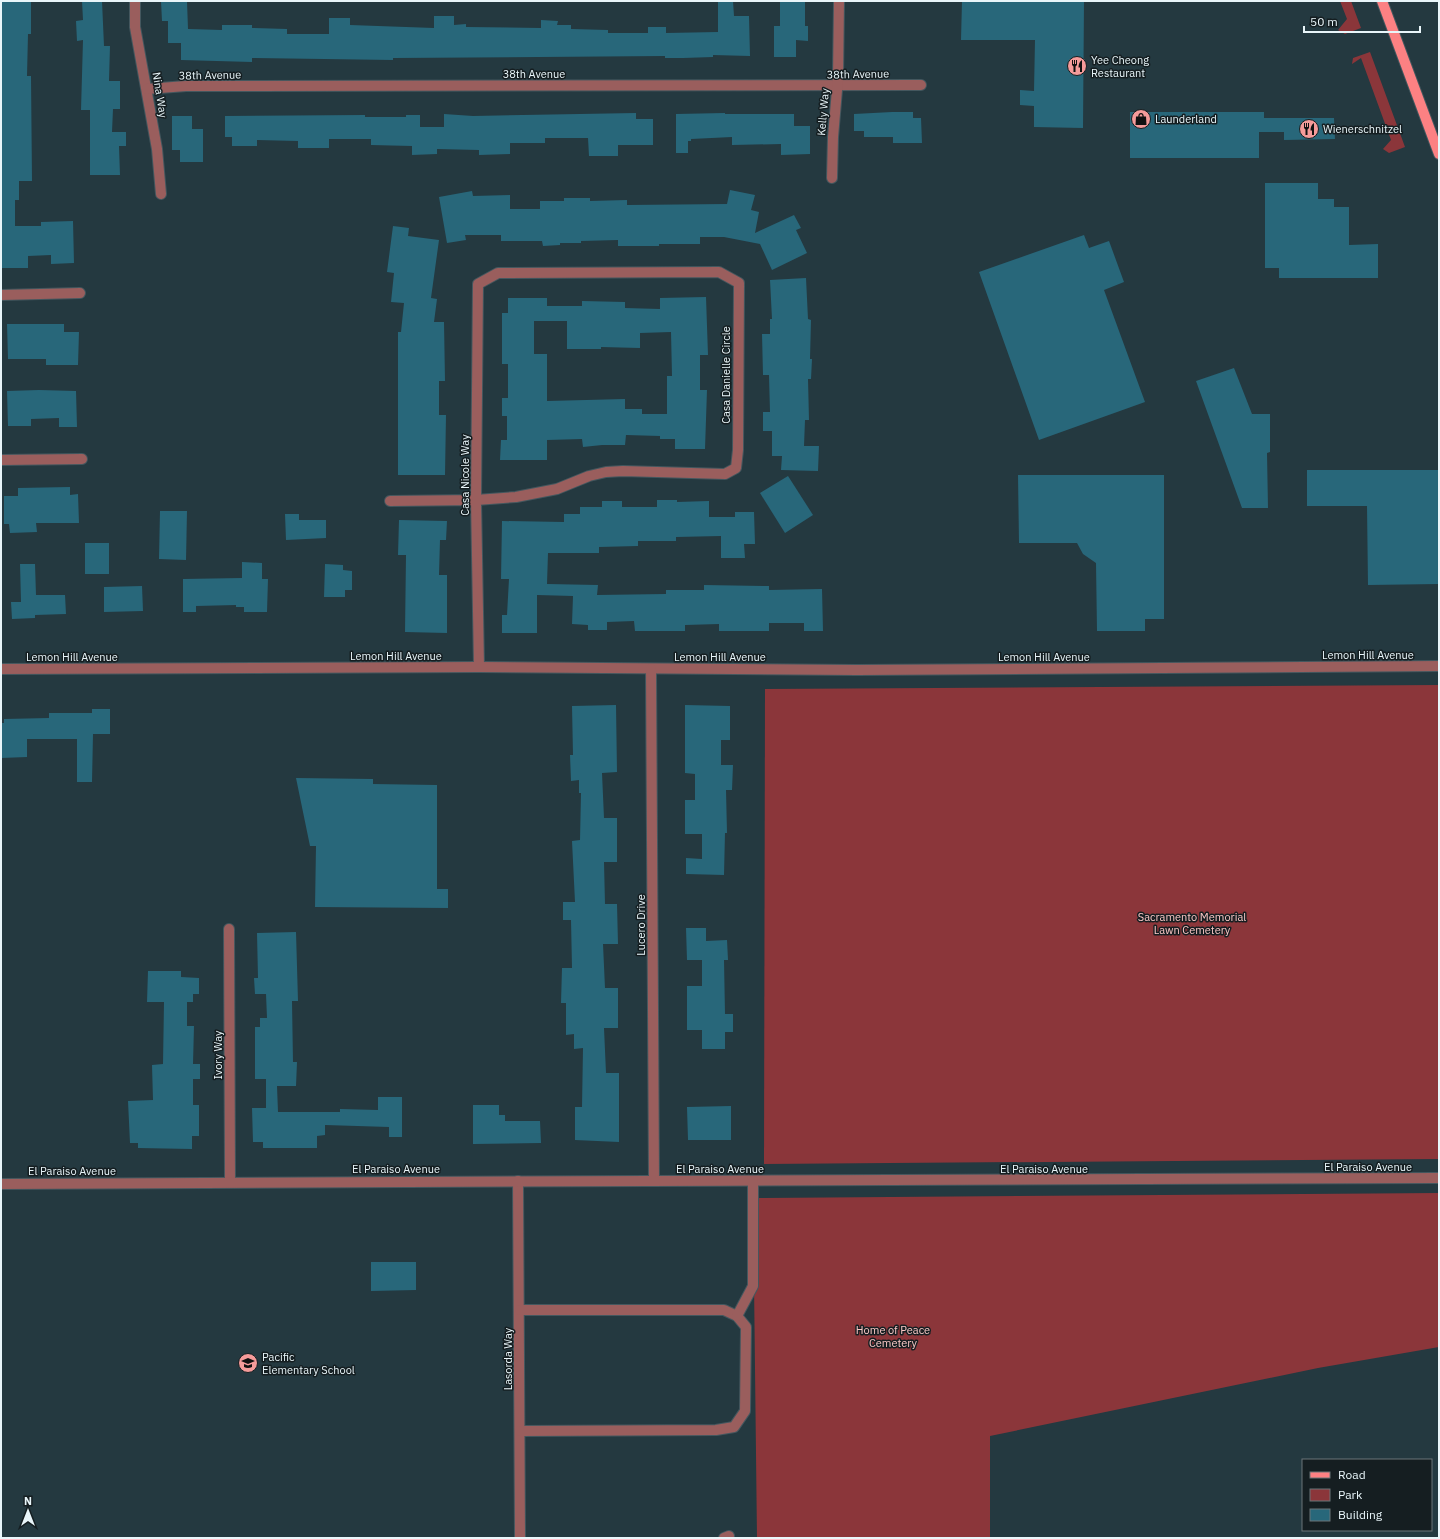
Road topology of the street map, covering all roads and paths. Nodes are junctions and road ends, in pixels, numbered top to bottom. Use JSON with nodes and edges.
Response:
{"nodes":[{"id":1,"x":135,"y":1,"type":"edge"},
{"id":2,"x":839,"y":1,"type":"edge"},
{"id":3,"x":1382,"y":1,"type":"edge"},
{"id":4,"x":921,"y":85,"type":"dead end"},
{"id":5,"x":838,"y":86,"type":"junction"},
{"id":6,"x":146,"y":89,"type":"junction"},
{"id":7,"x":1439,"y":154,"type":"edge"},
{"id":8,"x":832,"y":178,"type":"dead end"},
{"id":9,"x":161,"y":194,"type":"dead end"},
{"id":10,"x":478,"y":284,"type":"joint"},
{"id":11,"x":80,"y":293,"type":"dead end"},
{"id":12,"x":1,"y":295,"type":"edge"},
{"id":13,"x":82,"y":459,"type":"dead end"},
{"id":14,"x":1,"y":460,"type":"edge"},
{"id":15,"x":476,"y":500,"type":"junction"},
{"id":16,"x":390,"y":501,"type":"dead end"},
{"id":17,"x":1439,"y":666,"type":"edge"},
{"id":18,"x":479,"y":667,"type":"junction"},
{"id":19,"x":1,"y":669,"type":"edge"},
{"id":20,"x":651,"y":669,"type":"junction"},
{"id":21,"x":229,"y":929,"type":"dead end"},
{"id":22,"x":1439,"y":1178,"type":"edge"},
{"id":23,"x":654,"y":1180,"type":"junction"},
{"id":24,"x":518,"y":1181,"type":"junction"},
{"id":25,"x":753,"y":1181,"type":"junction"},
{"id":26,"x":230,"y":1182,"type":"junction"},
{"id":27,"x":1,"y":1184,"type":"edge"},
{"id":28,"x":520,"y":1310,"type":"junction"},
{"id":29,"x":737,"y":1316,"type":"junction"},
{"id":30,"x":520,"y":1431,"type":"junction"},
{"id":31,"x":520,"y":1538,"type":"edge"}],
"edges":[{"from":1,"to":6,"type":"street","name":"Nina Way"},
{"from":2,"to":5,"type":"street","name":"Kelly Way"},
{"from":3,"to":7,"type":"main road"},
{"from":4,"to":5,"type":"street","name":"38th Avenue"},
{"from":5,"to":6,"type":"street","name":"38th Avenue"},
{"from":5,"to":8,"type":"street","name":"Kelly Way"},
{"from":6,"to":9,"type":"street","name":"Nina Way"},
{"from":10,"to":15,"type":"street","name":"Casa Nicole Way"},
{"from":10,"to":15,"type":"street","name":"Casa Danielle Circle"},
{"from":11,"to":12,"type":"street"},
{"from":13,"to":14,"type":"street"},
{"from":15,"to":16,"type":"street"},
{"from":15,"to":18,"type":"street","name":"Casa Nicole Way"},
{"from":17,"to":20,"type":"street","name":"Lemon Hill Avenue"},
{"from":18,"to":19,"type":"street","name":"Lemon Hill Avenue"},
{"from":18,"to":20,"type":"street","name":"Lemon Hill Avenue"},
{"from":20,"to":23,"type":"street","name":"Lucero Drive"},
{"from":21,"to":26,"type":"street","name":"Ivory Way"},
{"from":22,"to":25,"type":"street","name":"El Paraiso Avenue"},
{"from":23,"to":24,"type":"street","name":"El Paraiso Avenue"},
{"from":23,"to":25,"type":"street","name":"El Paraiso Avenue"},
{"from":24,"to":26,"type":"street","name":"El Paraiso Avenue"},
{"from":24,"to":28,"type":"street","name":"Lasorda Way"},
{"from":25,"to":29,"type":"street"},
{"from":26,"to":27,"type":"street","name":"El Paraiso Avenue"},
{"from":28,"to":29,"type":"street"},
{"from":28,"to":30,"type":"street","name":"Lasorda Way"},
{"from":29,"to":30,"type":"street"},
{"from":30,"to":31,"type":"street","name":"Lasorda Way"}]}
